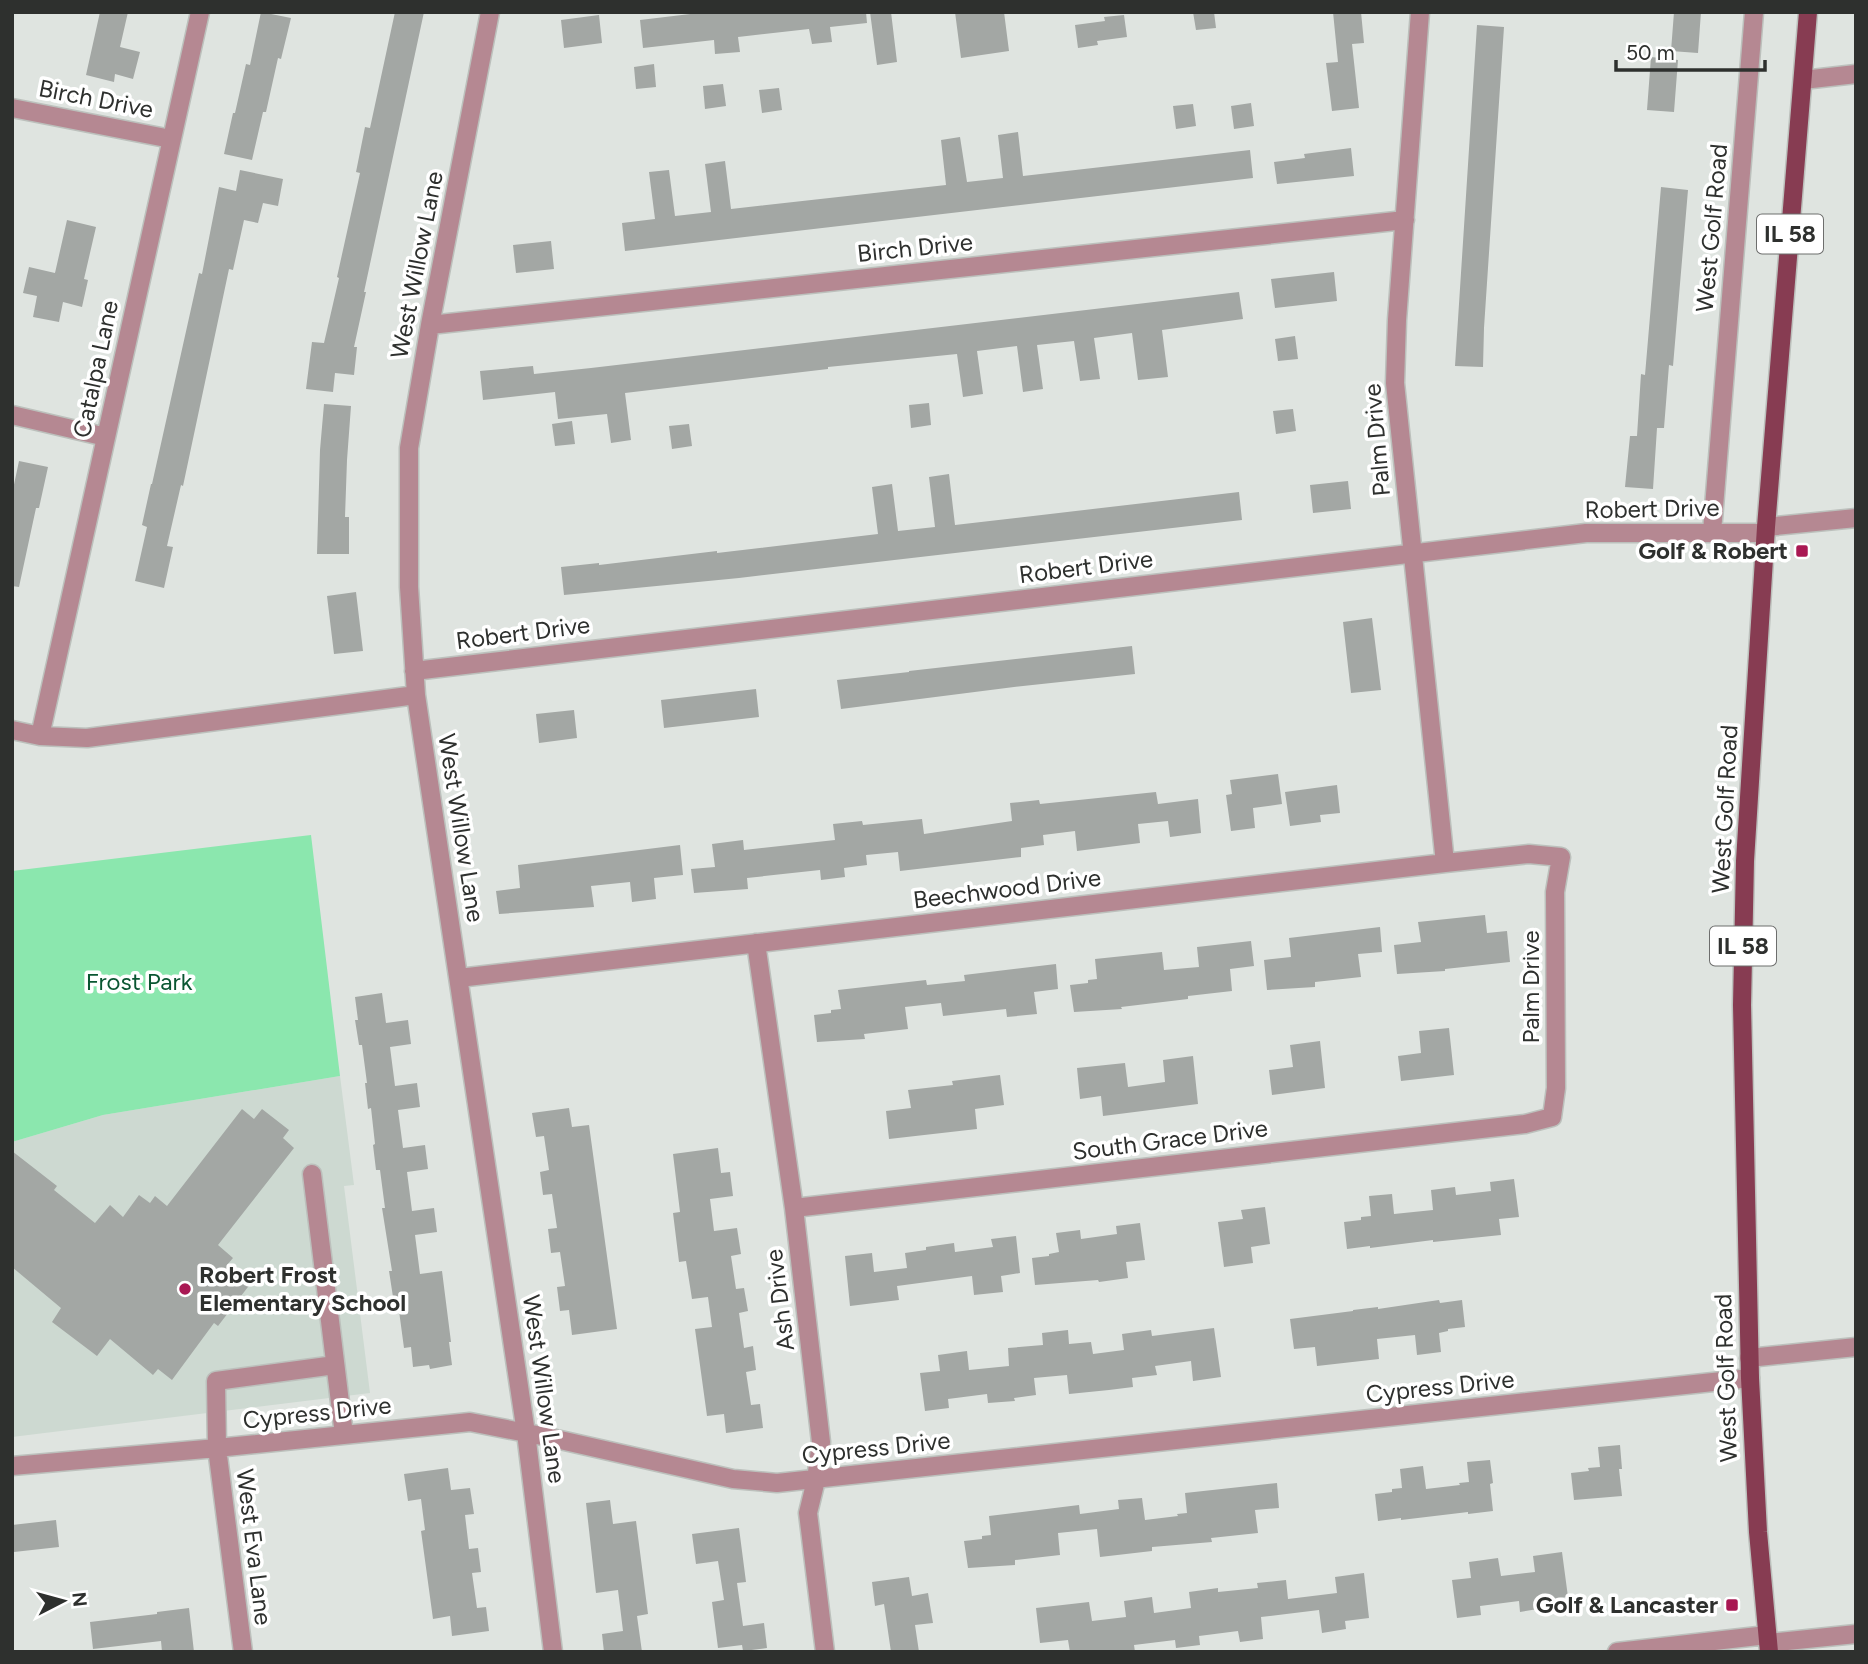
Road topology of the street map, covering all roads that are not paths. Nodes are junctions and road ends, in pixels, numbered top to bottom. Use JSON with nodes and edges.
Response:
{"nodes":[{"id":1,"x":200,"y":12,"type":"edge"},
{"id":2,"x":490,"y":12,"type":"edge"},
{"id":3,"x":1420,"y":12,"type":"edge"},
{"id":4,"x":1754,"y":12,"type":"edge"},
{"id":5,"x":1808,"y":12,"type":"edge"},
{"id":6,"x":1856,"y":74,"type":"edge"},
{"id":7,"x":1803,"y":80,"type":"junction"},
{"id":8,"x":12,"y":108,"type":"edge"},
{"id":9,"x":171,"y":139,"type":"junction"},
{"id":10,"x":1405,"y":220,"type":"junction"},
{"id":11,"x":430,"y":325,"type":"junction"},
{"id":12,"x":12,"y":415,"type":"edge"},
{"id":13,"x":106,"y":437,"type":"junction"},
{"id":14,"x":1856,"y":518,"type":"edge"},
{"id":15,"x":1766,"y":530,"type":"junction"},
{"id":16,"x":1712,"y":532,"type":"junction"},
{"id":17,"x":1412,"y":553,"type":"junction"},
{"id":18,"x":414,"y":671,"type":"junction"},
{"id":19,"x":416,"y":695,"type":"junction"},
{"id":20,"x":12,"y":730,"type":"edge"},
{"id":21,"x":40,"y":736,"type":"junction"},
{"id":22,"x":1561,"y":857,"type":"joint"},
{"id":23,"x":1445,"y":863,"type":"junction"},
{"id":24,"x":756,"y":943,"type":"junction"},
{"id":25,"x":459,"y":978,"type":"junction"},
{"id":26,"x":1552,"y":1117,"type":"joint"},
{"id":27,"x":312,"y":1174,"type":"dead end"},
{"id":28,"x":794,"y":1208,"type":"junction"},
{"id":29,"x":1856,"y":1347,"type":"edge"},
{"id":30,"x":1749,"y":1358,"type":"junction"},
{"id":31,"x":335,"y":1365,"type":"junction"},
{"id":32,"x":1750,"y":1378,"type":"junction"},
{"id":33,"x":526,"y":1433,"type":"junction"},
{"id":34,"x":344,"y":1435,"type":"junction"},
{"id":35,"x":217,"y":1448,"type":"junction"},
{"id":36,"x":12,"y":1466,"type":"edge"},
{"id":37,"x":816,"y":1480,"type":"junction"},
{"id":38,"x":1856,"y":1634,"type":"edge"},
{"id":39,"x":1768,"y":1643,"type":"edge"},
{"id":40,"x":243,"y":1652,"type":"edge"},
{"id":41,"x":553,"y":1652,"type":"edge"},
{"id":42,"x":825,"y":1652,"type":"edge"},
{"id":43,"x":1617,"y":1652,"type":"edge"}],
"edges":[{"from":1,"to":9,"type":"street","name":"Catalpa Lane"},
{"from":2,"to":11,"type":"street","name":"West Willow Lane"},
{"from":3,"to":10,"type":"street","name":"Palm Drive"},
{"from":4,"to":16,"type":"street","name":"West Golf Road"},
{"from":5,"to":7,"type":"main road","name":"West Golf Road","number":"IL 58"},
{"from":6,"to":7,"type":"street"},
{"from":7,"to":15,"type":"main road","name":"West Golf Road","number":"IL 58"},
{"from":8,"to":9,"type":"street","name":"Birch Drive"},
{"from":9,"to":13,"type":"street","name":"Catalpa Lane"},
{"from":10,"to":11,"type":"street","name":"Birch Drive"},
{"from":10,"to":17,"type":"street","name":"Palm Drive"},
{"from":11,"to":18,"type":"street","name":"West Willow Lane"},
{"from":12,"to":13,"type":"street"},
{"from":13,"to":21,"type":"street","name":"Catalpa Lane"},
{"from":14,"to":15,"type":"street","name":"Robert Drive"},
{"from":15,"to":16,"type":"street","name":"Robert Drive"},
{"from":15,"to":30,"type":"main road","name":"West Golf Road","number":"IL 58"},
{"from":16,"to":17,"type":"street","name":"Robert Drive"},
{"from":17,"to":18,"type":"street","name":"Robert Drive"},
{"from":17,"to":23,"type":"street","name":"Palm Drive"},
{"from":18,"to":19,"type":"street","name":"West Willow Lane"},
{"from":19,"to":21,"type":"street"},
{"from":19,"to":25,"type":"street","name":"West Willow Lane"},
{"from":20,"to":21,"type":"street"},
{"from":22,"to":23,"type":"street","name":"Beechwood Drive"},
{"from":22,"to":26,"type":"street","name":"Palm Drive"},
{"from":23,"to":24,"type":"street","name":"Beechwood Drive"},
{"from":24,"to":25,"type":"street","name":"Beechwood Drive"},
{"from":24,"to":28,"type":"street","name":"Ash Drive"},
{"from":25,"to":33,"type":"street","name":"West Willow Lane"},
{"from":26,"to":28,"type":"street","name":"South Grace Drive"},
{"from":27,"to":31,"type":"street"},
{"from":28,"to":37,"type":"street","name":"Ash Drive"},
{"from":29,"to":30,"type":"street"},
{"from":30,"to":32,"type":"main road","name":"West Golf Road","number":"IL 58"},
{"from":31,"to":34,"type":"street"},
{"from":31,"to":35,"type":"street","name":"West Eva Lane"},
{"from":32,"to":37,"type":"street","name":"Cypress Drive"},
{"from":32,"to":39,"type":"main road","name":"West Golf Road","number":"IL 58"},
{"from":33,"to":34,"type":"street","name":"Cypress Drive"},
{"from":33,"to":37,"type":"street","name":"Cypress Drive"},
{"from":33,"to":41,"type":"street","name":"West Willow Lane"},
{"from":34,"to":35,"type":"street","name":"Cypress Drive"},
{"from":35,"to":36,"type":"street","name":"Cypress Drive"},
{"from":35,"to":40,"type":"street","name":"West Eva Lane"},
{"from":37,"to":42,"type":"street","name":"Ash Drive"},
{"from":38,"to":39,"type":"street"},
{"from":39,"to":43,"type":"street"}]}
